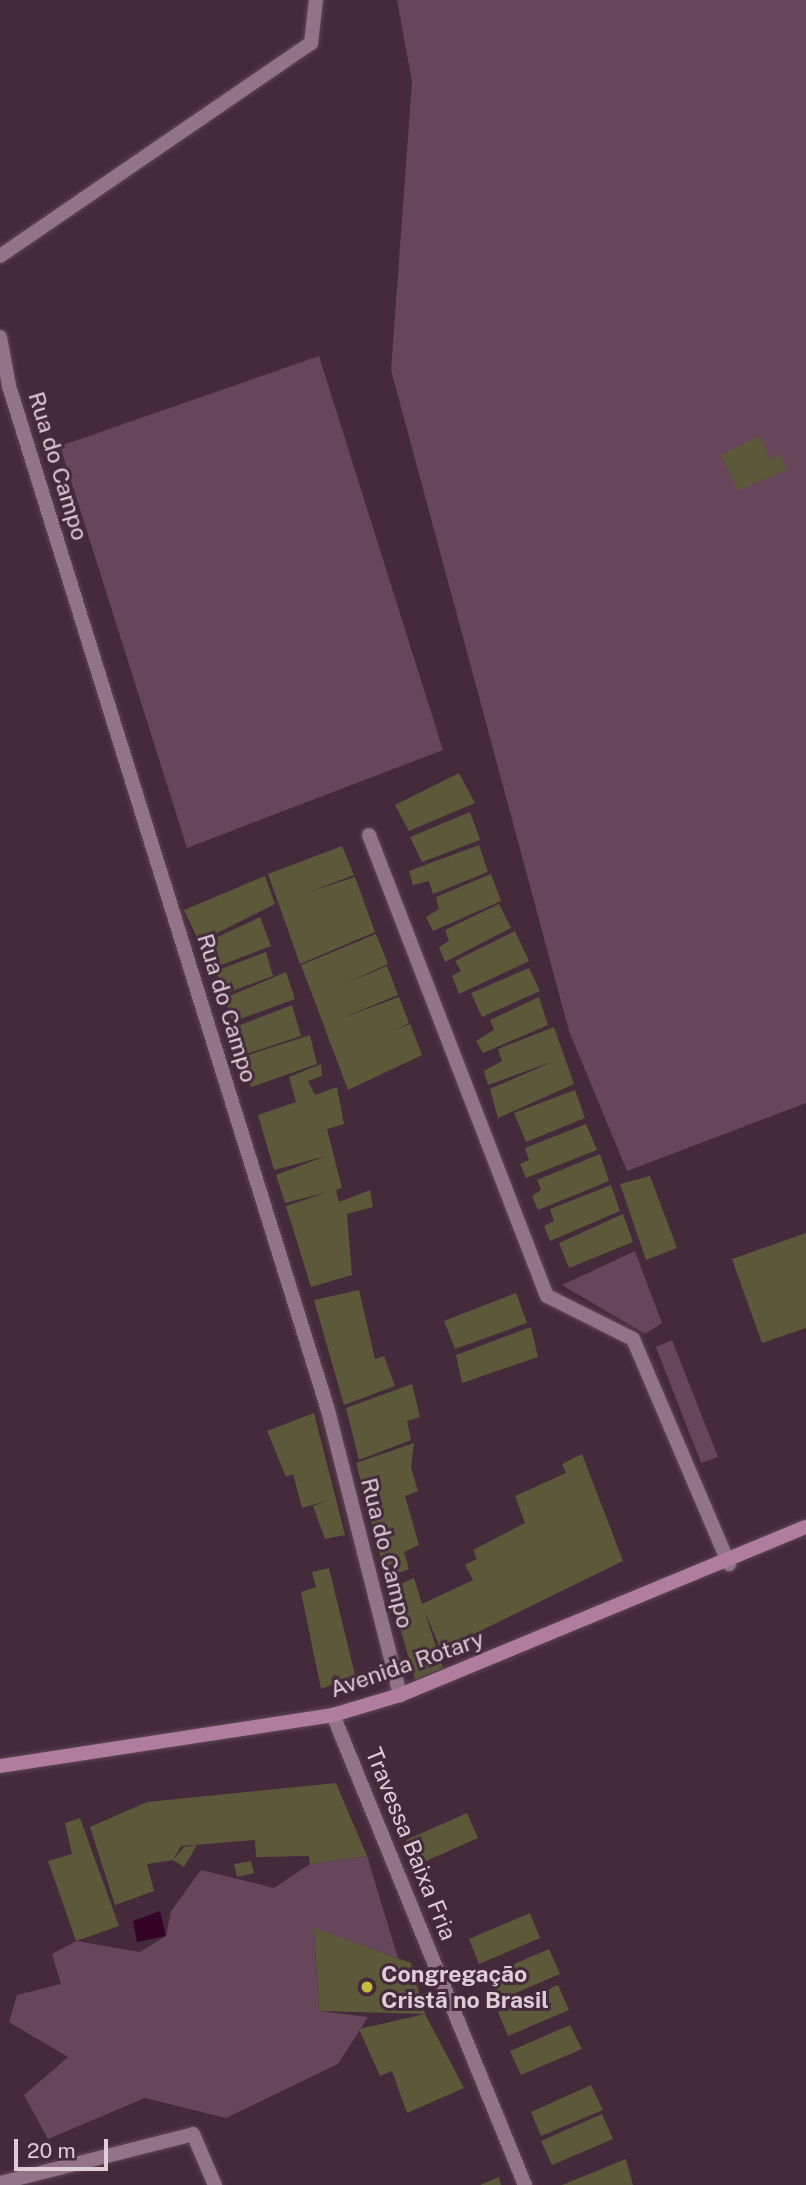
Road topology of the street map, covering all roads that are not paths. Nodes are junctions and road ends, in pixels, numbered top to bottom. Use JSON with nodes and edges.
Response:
{"nodes":[{"id":1,"x":316,"y":0,"type":"edge"},
{"id":2,"x":0,"y":256,"type":"edge"},
{"id":3,"x":0,"y":337,"type":"edge"},
{"id":4,"x":4,"y":387,"type":"edge"},
{"id":5,"x":369,"y":835,"type":"dead end"},
{"id":6,"x":806,"y":1527,"type":"edge"},
{"id":7,"x":729,"y":1564,"type":"junction"},
{"id":8,"x":400,"y":1695,"type":"junction"},
{"id":9,"x":333,"y":1715,"type":"junction"},
{"id":10,"x":0,"y":1766,"type":"edge"},
{"id":11,"x":0,"y":2183,"type":"edge"},
{"id":12,"x":215,"y":2185,"type":"edge"},
{"id":13,"x":525,"y":2185,"type":"edge"}],
"edges":[{"from":1,"to":2,"type":"street"},
{"from":3,"to":4,"type":"street","name":"Rua do Campo"},
{"from":4,"to":8,"type":"street","name":"Rua do Campo"},
{"from":5,"to":7,"type":"street"},
{"from":6,"to":7,"type":"main road","name":"Avenida Rotary"},
{"from":7,"to":8,"type":"main road","name":"Avenida Rotary"},
{"from":8,"to":9,"type":"main road","name":"Avenida Rotary"},
{"from":9,"to":10,"type":"main road","name":"Avenida Rotary"},
{"from":9,"to":13,"type":"street","name":"Travessa Baixa Fria"},
{"from":11,"to":12,"type":"street"}]}
